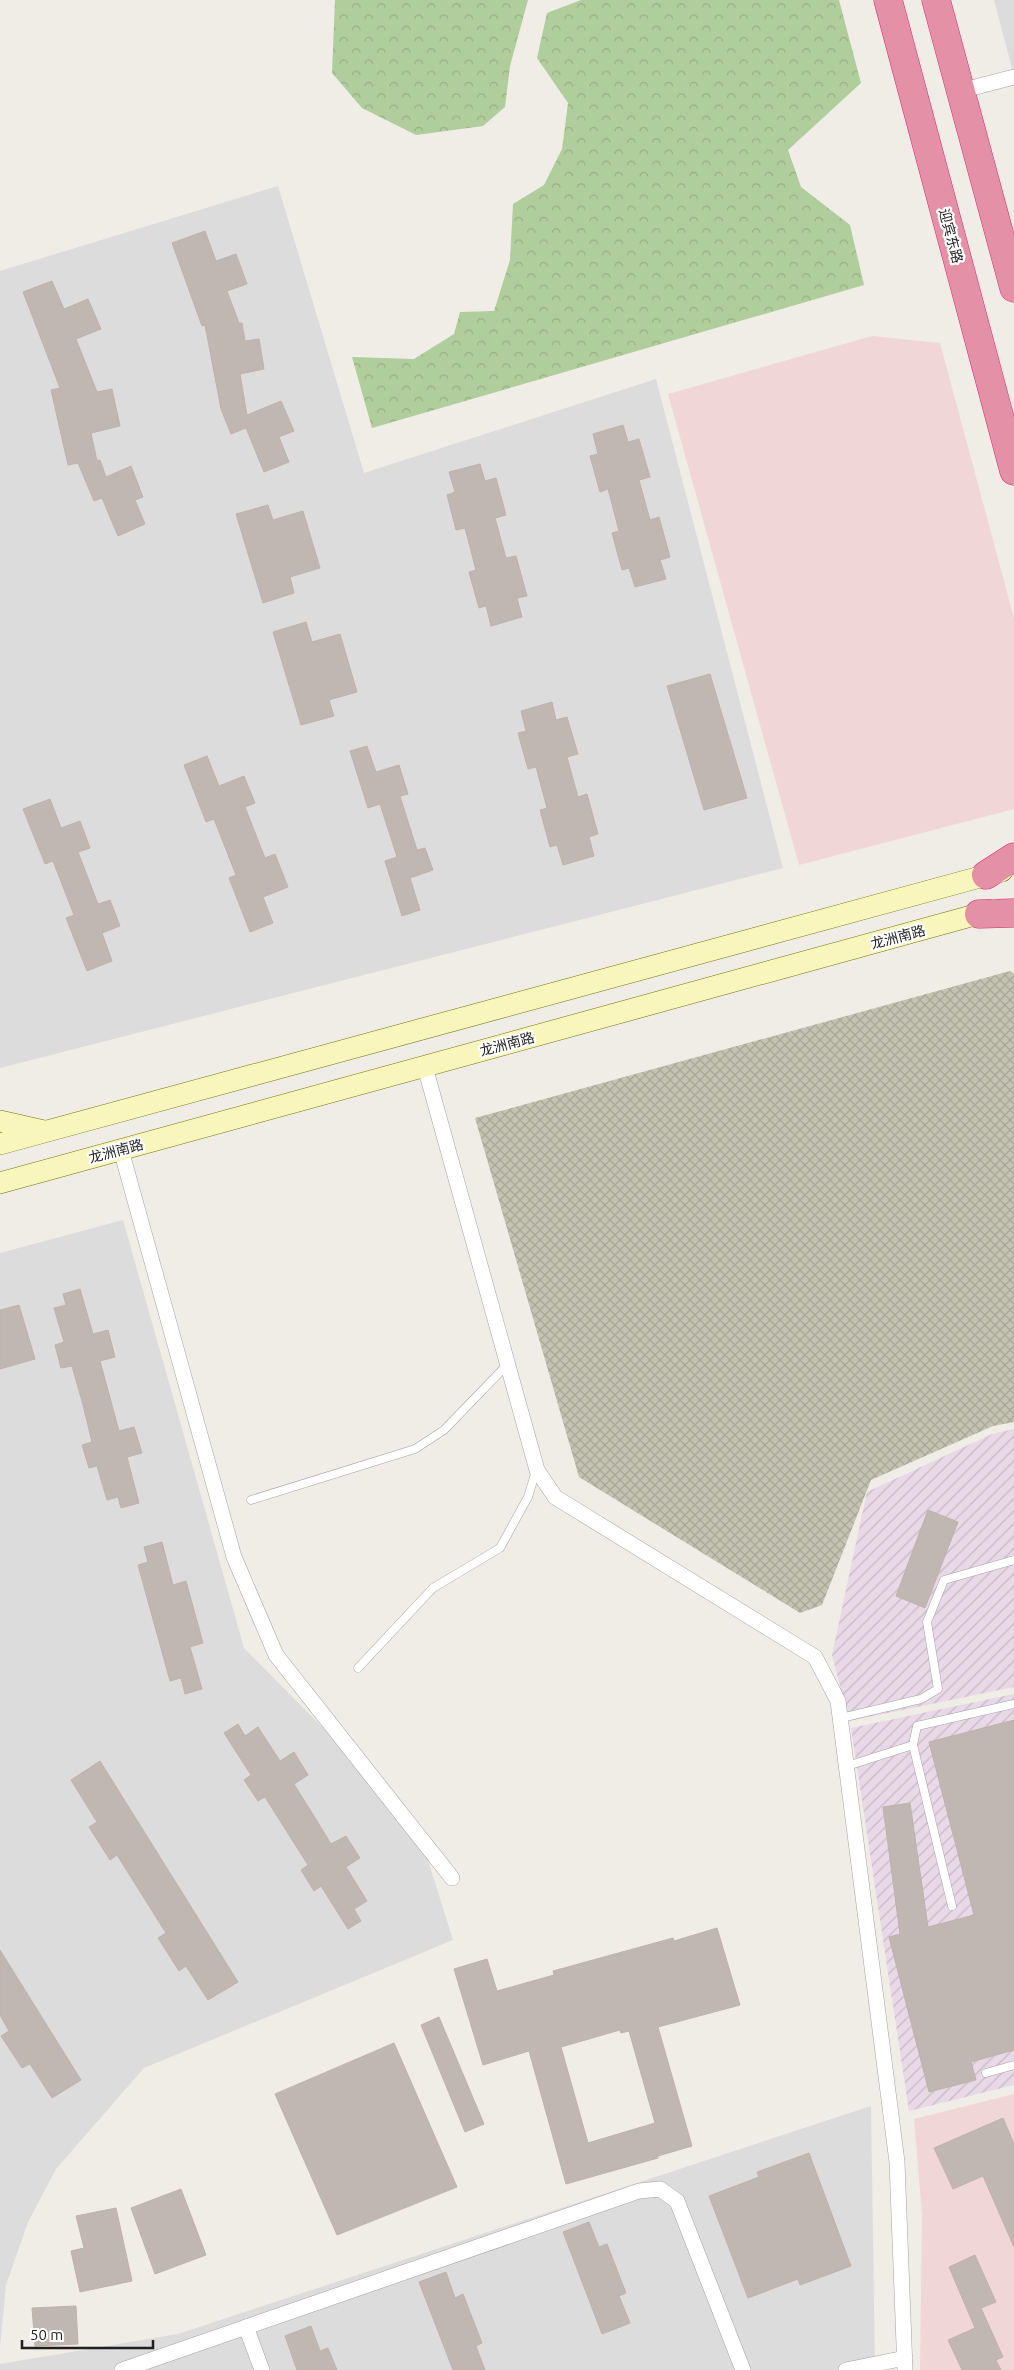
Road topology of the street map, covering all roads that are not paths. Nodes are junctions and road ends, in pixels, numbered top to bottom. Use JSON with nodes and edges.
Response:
{"nodes":[{"id":1,"x":888,"y":0,"type":"edge"},
{"id":2,"x":936,"y":0,"type":"edge"},
{"id":3,"x":1014,"y":77,"type":"edge"},
{"id":4,"x":960,"y":91,"type":"junction"},
{"id":5,"x":1014,"y":288,"type":"edge"},
{"id":6,"x":1014,"y":471,"type":"edge"},
{"id":7,"x":1014,"y":857,"type":"edge"},
{"id":8,"x":1014,"y":868,"type":"edge"},
{"id":9,"x":986,"y":875,"type":"junction"},
{"id":10,"x":1014,"y":905,"type":"edge"},
{"id":11,"x":1014,"y":913,"type":"edge"},
{"id":12,"x":979,"y":914,"type":"junction"},
{"id":13,"x":425,"y":1067,"type":"junction"},
{"id":14,"x":0,"y":1121,"type":"edge"},
{"id":15,"x":47,"y":1131,"type":"junction"},
{"id":16,"x":0,"y":1144,"type":"edge"},
{"id":17,"x":121,"y":1150,"type":"junction"},
{"id":18,"x":0,"y":1183,"type":"edge"},
{"id":19,"x":508,"y":1365,"type":"junction"},
{"id":20,"x":537,"y":1470,"type":"junction"},
{"id":21,"x":252,"y":1500,"type":"dead end"},
{"id":22,"x":1014,"y":1560,"type":"edge"},
{"id":23,"x":358,"y":1668,"type":"dead end"},
{"id":24,"x":1014,"y":1704,"type":"edge"},
{"id":25,"x":841,"y":1718,"type":"junction"},
{"id":26,"x":913,"y":1745,"type":"junction"},
{"id":27,"x":847,"y":1766,"type":"junction"},
{"id":28,"x":452,"y":1878,"type":"dead end"},
{"id":29,"x":952,"y":1906,"type":"dead end"},
{"id":30,"x":1014,"y":2065,"type":"edge"},
{"id":31,"x":986,"y":2073,"type":"dead end"},
{"id":32,"x":246,"y":2327,"type":"junction"},
{"id":33,"x":905,"y":2364,"type":"edge"},
{"id":34,"x":122,"y":2370,"type":"edge"},
{"id":35,"x":262,"y":2370,"type":"edge"},
{"id":36,"x":743,"y":2370,"type":"edge"},
{"id":37,"x":846,"y":2370,"type":"edge"}],
"edges":[{"from":1,"to":6,"type":"highway","name":"迎宾东路"},
{"from":2,"to":4,"type":"highway"},
{"from":3,"to":4,"type":"street"},
{"from":4,"to":5,"type":"highway"},
{"from":7,"to":9,"type":"highway"},
{"from":8,"to":9,"type":"main road"},
{"from":9,"to":15,"type":"main road"},
{"from":10,"to":12,"type":"main road","name":"龙洲南路"},
{"from":11,"to":12,"type":"highway"},
{"from":12,"to":13,"type":"main road","name":"龙洲南路"},
{"from":13,"to":17,"type":"main road","name":"龙洲南路"},
{"from":13,"to":19,"type":"street"},
{"from":14,"to":15,"type":"main road"},
{"from":15,"to":16,"type":"main road"},
{"from":17,"to":18,"type":"main road","name":"龙洲南路"},
{"from":17,"to":28,"type":"street"},
{"from":19,"to":20,"type":"street"},
{"from":19,"to":21,"type":"lane"},
{"from":20,"to":23,"type":"lane"},
{"from":20,"to":25,"type":"street"},
{"from":22,"to":25,"type":"lane"},
{"from":24,"to":26,"type":"lane"},
{"from":25,"to":27,"type":"street"},
{"from":26,"to":27,"type":"lane"},
{"from":26,"to":29,"type":"lane"},
{"from":27,"to":33,"type":"street"},
{"from":30,"to":31,"type":"lane"},
{"from":32,"to":34,"type":"street"},
{"from":32,"to":35,"type":"street"},
{"from":32,"to":36,"type":"street"},
{"from":33,"to":37,"type":"street"}]}
